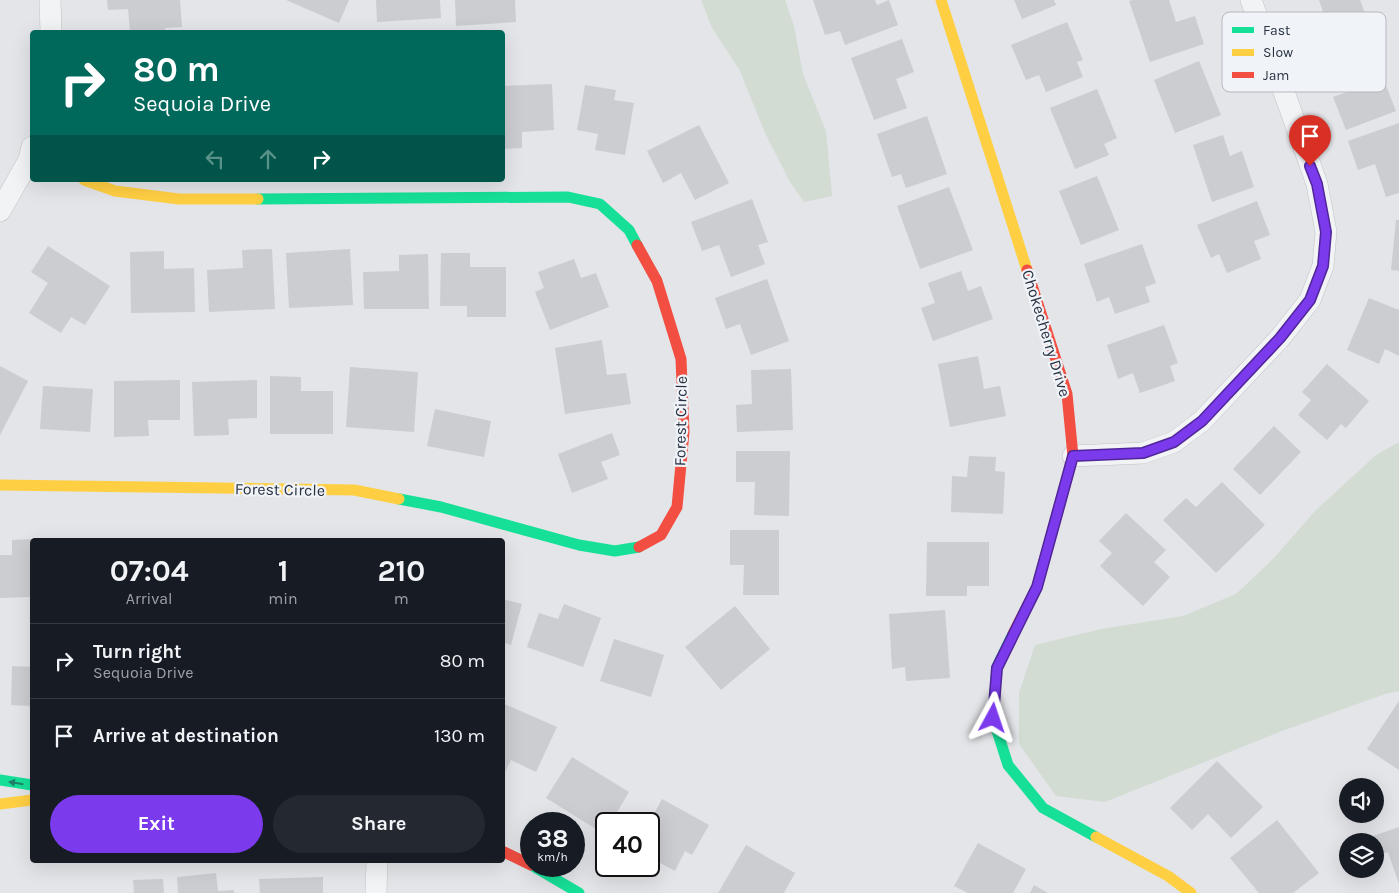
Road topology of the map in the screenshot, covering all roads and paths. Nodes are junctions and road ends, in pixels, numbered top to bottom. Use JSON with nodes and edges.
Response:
{"nodes":[{"id":1,"x":50,"y":0,"type":"edge"},
{"id":2,"x":941,"y":0,"type":"edge"},
{"id":3,"x":1252,"y":0,"type":"edge"},
{"id":4,"x":1256,"y":12,"type":"edge"},
{"id":5,"x":51,"y":30,"type":"edge"},
{"id":6,"x":1284,"y":92,"type":"edge"},
{"id":7,"x":30,"y":158,"type":"edge"},
{"id":8,"x":90,"y":182,"type":"edge"},
{"id":9,"x":0,"y":211,"type":"edge"},
{"id":10,"x":1073,"y":456,"type":"junction"},
{"id":11,"x":0,"y":485,"type":"edge"},
{"id":12,"x":0,"y":780,"type":"edge"},
{"id":13,"x":30,"y":785,"type":"edge"},
{"id":14,"x":30,"y":800,"type":"edge"},
{"id":15,"x":0,"y":804,"type":"edge"},
{"id":16,"x":505,"y":852,"type":"edge"},
{"id":17,"x":520,"y":860,"type":"edge"},
{"id":18,"x":377,"y":863,"type":"edge"},
{"id":19,"x":552,"y":877,"type":"edge"},
{"id":20,"x":376,"y":893,"type":"edge"},
{"id":21,"x":580,"y":893,"type":"edge"},
{"id":22,"x":1191,"y":893,"type":"edge"}],
"edges":[{"from":1,"to":5,"type":"street"},
{"from":2,"to":10,"type":"street","name":"Chokecherry Drive"},
{"from":3,"to":4,"type":"street"},
{"from":6,"to":10,"type":"street"},
{"from":7,"to":9,"type":"street"},
{"from":8,"to":11,"type":"street","name":"Forest Circle"},
{"from":10,"to":22,"type":"street","name":"Chokecherry Drive"},
{"from":13,"to":12,"type":"street","one_way":true},
{"from":14,"to":15,"type":"street"},
{"from":16,"to":17,"type":"street"},
{"from":18,"to":20,"type":"street"},
{"from":19,"to":21,"type":"street"}]}
